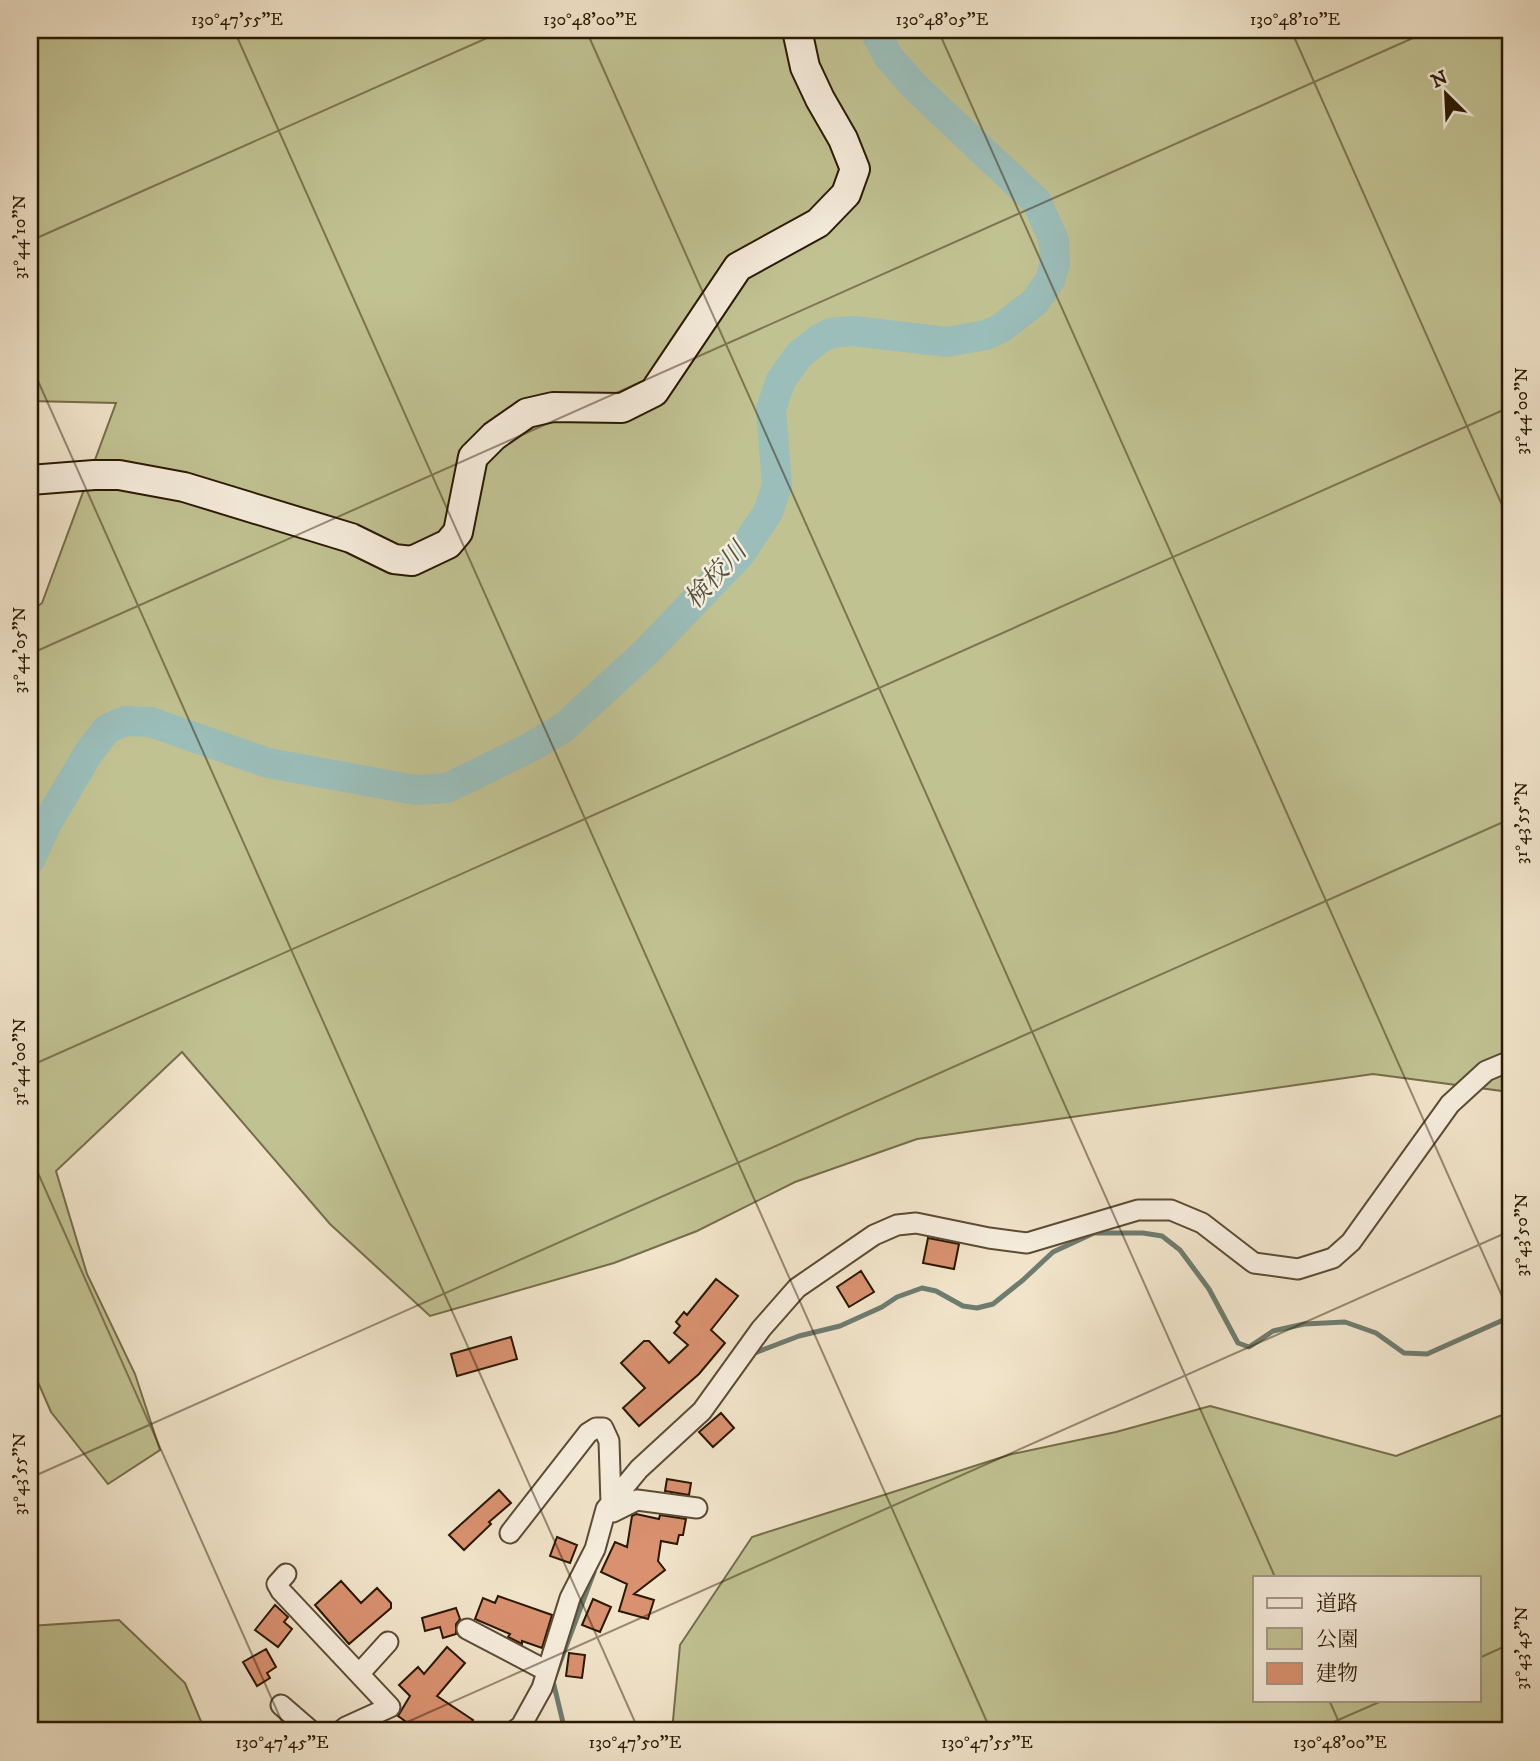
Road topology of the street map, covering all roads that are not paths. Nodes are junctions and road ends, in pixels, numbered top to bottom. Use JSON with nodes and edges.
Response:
{"nodes":[{"id":1,"x":797,"y":30,"type":"edge"},
{"id":2,"x":30,"y":480,"type":"edge"},
{"id":3,"x":1510,"y":1060,"type":"edge"},
{"id":4,"x":615,"y":1507,"type":"junction"},
{"id":5,"x":697,"y":1508,"type":"dead end"},
{"id":6,"x":510,"y":1533,"type":"dead end"},
{"id":7,"x":286,"y":1573,"type":"dead end"},
{"id":8,"x":467,"y":1629,"type":"dead end"},
{"id":9,"x":388,"y":1642,"type":"dead end"},
{"id":10,"x":547,"y":1671,"type":"junction"},
{"id":11,"x":359,"y":1674,"type":"junction"},
{"id":12,"x":281,"y":1705,"type":"dead end"},
{"id":13,"x":312,"y":1731,"type":"edge"},
{"id":14,"x":341,"y":1731,"type":"edge"},
{"id":15,"x":514,"y":1731,"type":"edge"}],
"edges":[{"from":1,"to":2,"type":"street"},
{"from":3,"to":4,"type":"street"},
{"from":4,"to":5,"type":"street"},
{"from":4,"to":6,"type":"street"},
{"from":4,"to":10,"type":"street"},
{"from":7,"to":11,"type":"street"},
{"from":8,"to":10,"type":"street"},
{"from":9,"to":11,"type":"street"},
{"from":10,"to":15,"type":"street"},
{"from":11,"to":14,"type":"street"},
{"from":12,"to":13,"type":"street"}]}
